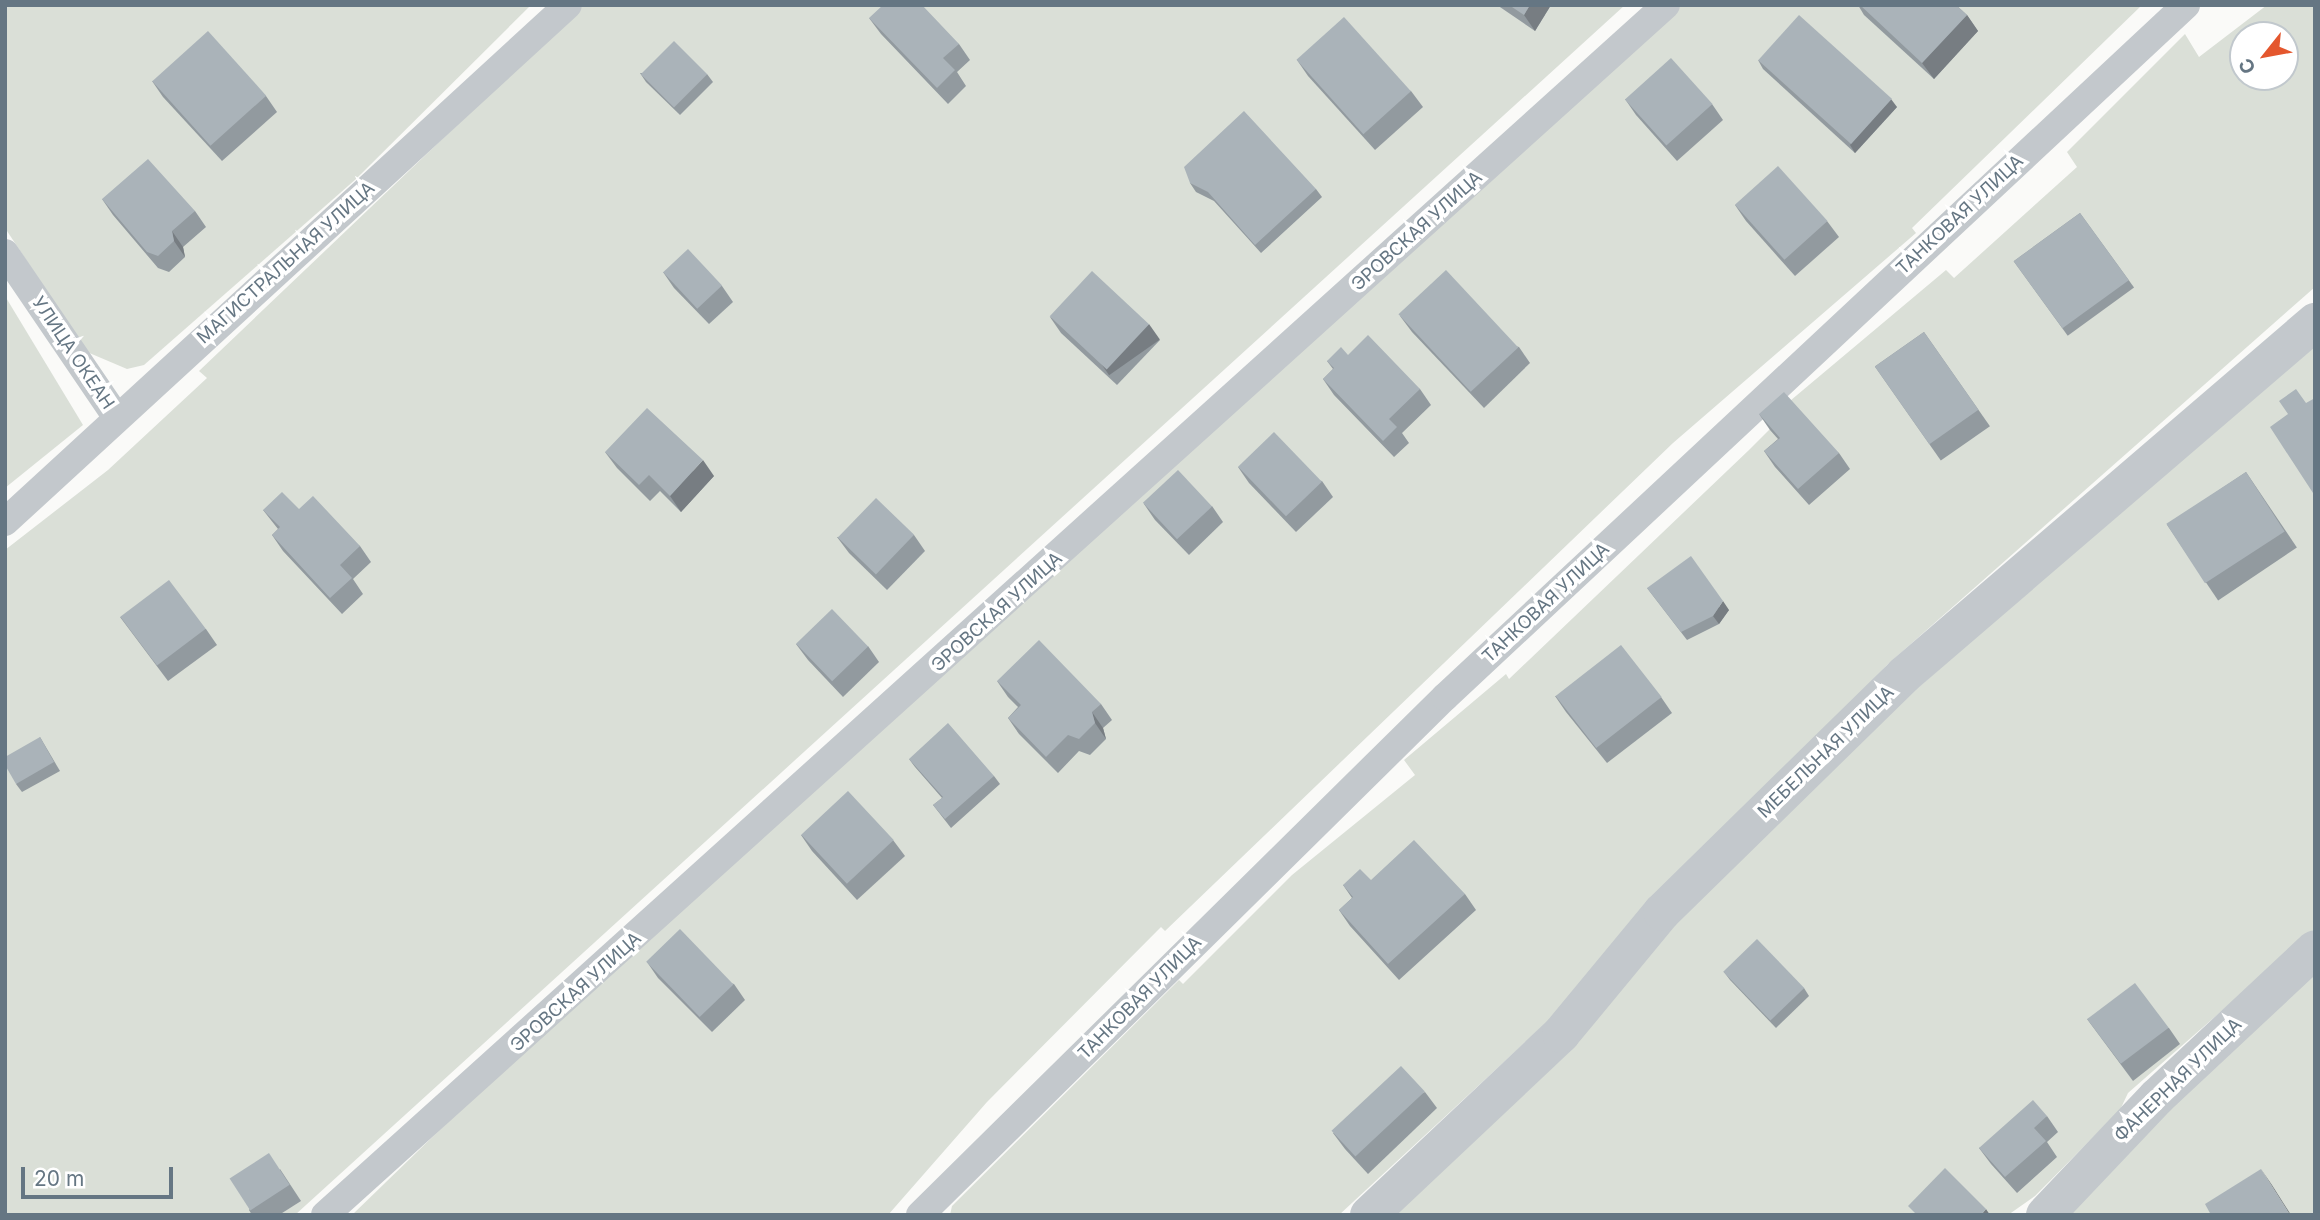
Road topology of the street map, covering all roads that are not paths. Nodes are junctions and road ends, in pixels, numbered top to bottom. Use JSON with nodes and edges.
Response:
{"nodes":[{"id":1,"x":568,"y":5,"type":"edge"},
{"id":2,"x":1665,"y":5,"type":"edge"},
{"id":3,"x":2186,"y":5,"type":"edge"},
{"id":4,"x":5,"y":253,"type":"edge"},
{"id":5,"x":2315,"y":321,"type":"edge"},
{"id":6,"x":117,"y":418,"type":"junction"},
{"id":7,"x":5,"y":522,"type":"edge"},
{"id":8,"x":2315,"y":949,"type":"edge"},
{"id":9,"x":325,"y":1215,"type":"edge"},
{"id":10,"x":920,"y":1215,"type":"edge"},
{"id":11,"x":1369,"y":1215,"type":"edge"},
{"id":12,"x":2045,"y":1215,"type":"edge"}],
"edges":[{"from":1,"to":6,"type":"lane","name":"МАГИСТРАЛЬНАЯ УЛИЦА"},
{"from":2,"to":9,"type":"lane","name":"ЭРОВСКАЯ УЛИЦА"},
{"from":3,"to":10,"type":"lane","name":"ТАНКОВАЯ УЛИЦА"},
{"from":4,"to":6,"type":"lane","name":"УЛИЦА ОКЕАН"},
{"from":5,"to":11,"type":"street","name":"МЕБЕЛЬНАЯ УЛИЦА"},
{"from":6,"to":7,"type":"lane","name":"МАГИСТРАЛЬНАЯ УЛИЦА"},
{"from":8,"to":12,"type":"street","name":"ФАНЕРНАЯ УЛИЦА"}]}
